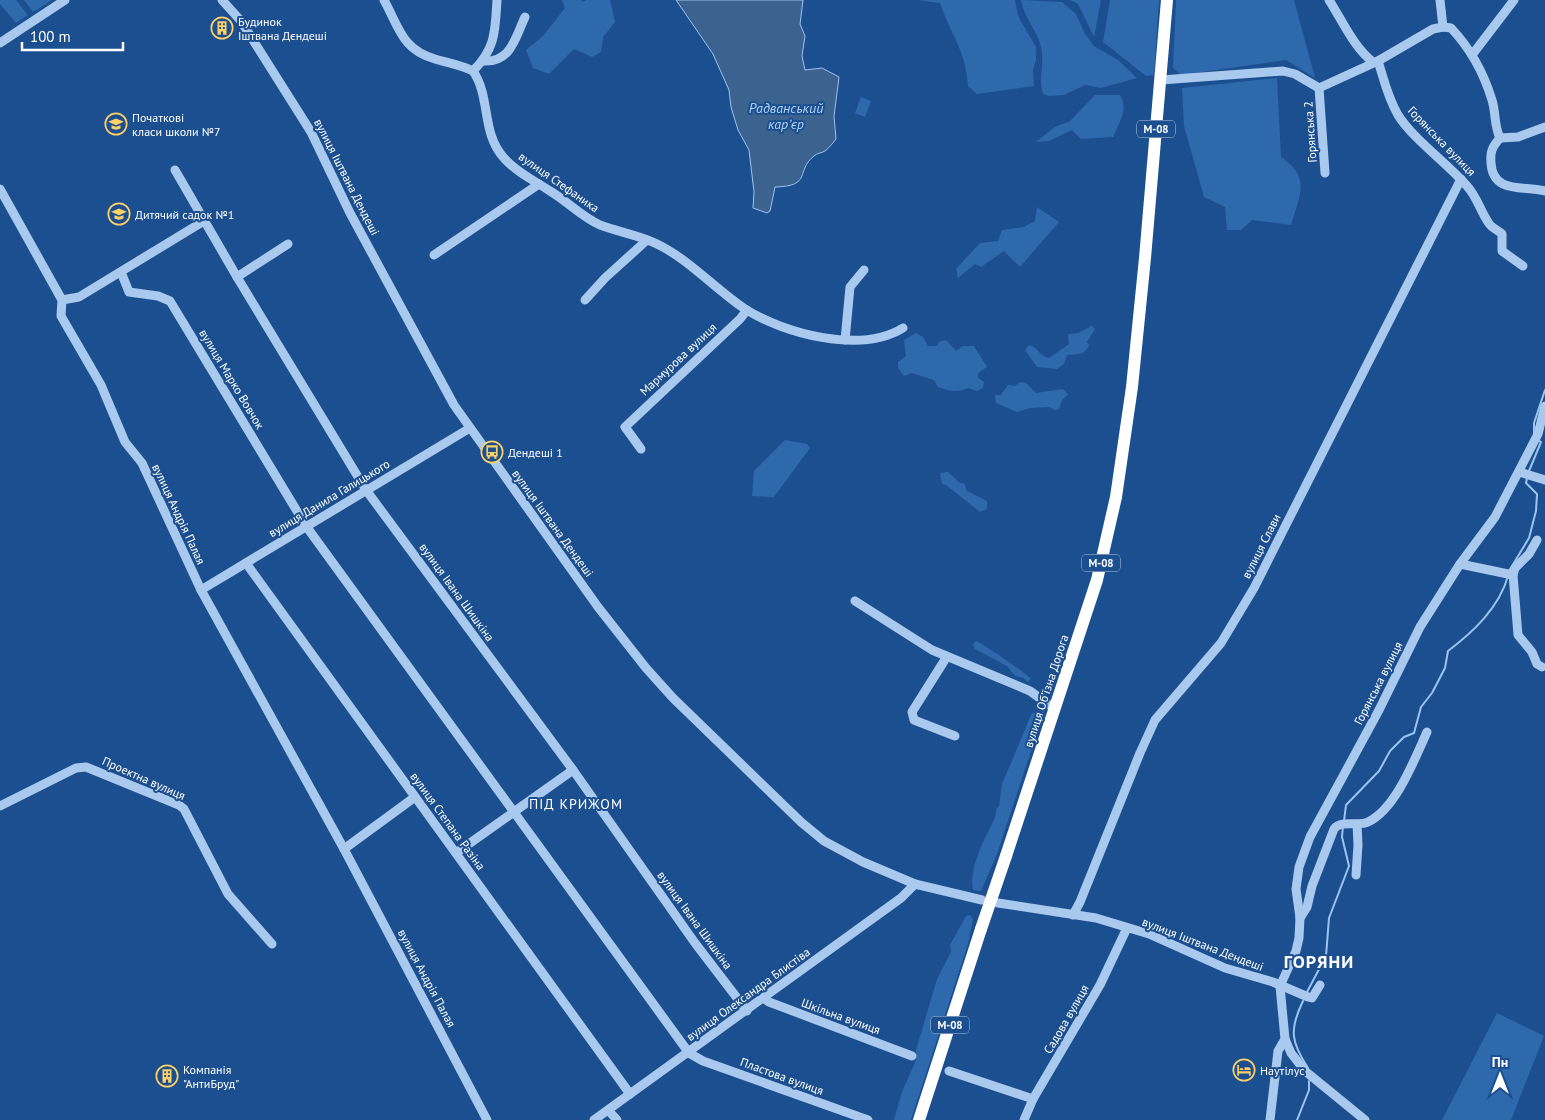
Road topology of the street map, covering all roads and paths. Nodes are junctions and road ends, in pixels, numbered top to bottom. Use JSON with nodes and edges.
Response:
{"nodes":[{"id":1,"x":65,"y":0,"type":"edge"},
{"id":2,"x":222,"y":0,"type":"edge"},
{"id":3,"x":384,"y":0,"type":"edge"},
{"id":4,"x":497,"y":0,"type":"edge"},
{"id":5,"x":1167,"y":0,"type":"edge"},
{"id":6,"x":1329,"y":0,"type":"edge"},
{"id":7,"x":1440,"y":0,"type":"edge"},
{"id":8,"x":1514,"y":0,"type":"edge"},
{"id":9,"x":525,"y":17,"type":"dead end"},
{"id":10,"x":1443,"y":27,"type":"junction"},
{"id":11,"x":0,"y":43,"type":"edge"},
{"id":12,"x":1472,"y":55,"type":"junction"},
{"id":13,"x":483,"y":61,"type":"junction"},
{"id":14,"x":1376,"y":62,"type":"junction"},
{"id":15,"x":473,"y":71,"type":"junction"},
{"id":16,"x":1161,"y":80,"type":"junction"},
{"id":17,"x":1319,"y":88,"type":"junction"},
{"id":18,"x":1544,"y":129,"type":"edge"},
{"id":19,"x":1500,"y":138,"type":"junction"},
{"id":20,"x":175,"y":170,"type":"dead end"},
{"id":21,"x":1325,"y":173,"type":"dead end"},
{"id":22,"x":1461,"y":179,"type":"junction"},
{"id":23,"x":539,"y":184,"type":"junction"},
{"id":24,"x":0,"y":189,"type":"edge"},
{"id":25,"x":1545,"y":192,"type":"edge"},
{"id":26,"x":204,"y":221,"type":"junction"},
{"id":27,"x":647,"y":240,"type":"junction"},
{"id":28,"x":288,"y":244,"type":"dead end"},
{"id":29,"x":434,"y":255,"type":"dead end"},
{"id":30,"x":1523,"y":266,"type":"dead end"},
{"id":31,"x":864,"y":270,"type":"dead end"},
{"id":32,"x":121,"y":272,"type":"junction"},
{"id":33,"x":237,"y":277,"type":"junction"},
{"id":34,"x":62,"y":300,"type":"junction"},
{"id":35,"x":585,"y":300,"type":"dead end"},
{"id":36,"x":747,"y":310,"type":"junction"},
{"id":37,"x":904,"y":328,"type":"dead end"},
{"id":38,"x":845,"y":340,"type":"junction"},
{"id":39,"x":1545,"y":406,"type":"edge"},
{"id":40,"x":470,"y":428,"type":"junction"},
{"id":41,"x":641,"y":449,"type":"dead end"},
{"id":42,"x":1525,"y":474,"type":"junction"},
{"id":43,"x":1545,"y":480,"type":"edge"},
{"id":44,"x":366,"y":490,"type":"junction"},
{"id":45,"x":306,"y":526,"type":"junction"},
{"id":46,"x":1538,"y":540,"type":"dead end"},
{"id":47,"x":246,"y":563,"type":"junction"},
{"id":48,"x":1460,"y":564,"type":"junction"},
{"id":49,"x":1509,"y":574,"type":"junction"},
{"id":50,"x":202,"y":590,"type":"junction"},
{"id":51,"x":854,"y":601,"type":"dead end"},
{"id":52,"x":946,"y":658,"type":"junction"},
{"id":53,"x":1542,"y":667,"type":"dead end"},
{"id":54,"x":1055,"y":709,"type":"junction"},
{"id":55,"x":1427,"y":732,"type":"dead end"},
{"id":56,"x":955,"y":736,"type":"dead end"},
{"id":57,"x":573,"y":770,"type":"junction"},
{"id":58,"x":416,"y":797,"type":"junction"},
{"id":59,"x":0,"y":806,"type":"edge"},
{"id":60,"x":514,"y":811,"type":"junction"},
{"id":61,"x":1356,"y":824,"type":"junction"},
{"id":62,"x":344,"y":848,"type":"junction"},
{"id":63,"x":456,"y":853,"type":"junction"},
{"id":64,"x":1356,"y":875,"type":"dead end"},
{"id":65,"x":915,"y":884,"type":"junction"},
{"id":66,"x":982,"y":900,"type":"dead end"},
{"id":67,"x":998,"y":903,"type":"dead end"},
{"id":68,"x":1073,"y":915,"type":"junction"},
{"id":69,"x":1300,"y":918,"type":"junction"},
{"id":70,"x":1127,"y":928,"type":"junction"},
{"id":71,"x":272,"y":944,"type":"dead end"},
{"id":72,"x":1280,"y":986,"type":"junction"},
{"id":73,"x":1320,"y":986,"type":"dead end"},
{"id":74,"x":763,"y":998,"type":"junction"},
{"id":75,"x":747,"y":1011,"type":"junction"},
{"id":76,"x":1285,"y":1039,"type":"junction"},
{"id":77,"x":689,"y":1053,"type":"junction"},
{"id":78,"x":912,"y":1056,"type":"dead end"},
{"id":79,"x":949,"y":1072,"type":"dead end"},
{"id":80,"x":630,"y":1094,"type":"junction"},
{"id":81,"x":1033,"y":1099,"type":"junction"},
{"id":82,"x":608,"y":1110,"type":"junction"},
{"id":83,"x":487,"y":1120,"type":"edge"},
{"id":84,"x":594,"y":1120,"type":"edge"},
{"id":85,"x":617,"y":1120,"type":"edge"},
{"id":86,"x":868,"y":1120,"type":"edge"},
{"id":87,"x":919,"y":1120,"type":"edge"},
{"id":88,"x":1024,"y":1120,"type":"edge"},
{"id":89,"x":1270,"y":1120,"type":"edge"},
{"id":90,"x":1365,"y":1120,"type":"edge"}],
"edges":[{"from":1,"to":11,"type":"street"},
{"from":2,"to":40,"type":"street","name":"вулиця Іштвана Дендеші"},
{"from":3,"to":15,"type":"street"},
{"from":4,"to":13,"type":"street"},
{"from":5,"to":16,"type":"highway","number":"М-08"},
{"from":6,"to":14,"type":"street"},
{"from":7,"to":10,"type":"street"},
{"from":8,"to":12,"type":"street"},
{"from":9,"to":13,"type":"street"},
{"from":10,"to":12,"type":"street"},
{"from":10,"to":14,"type":"street"},
{"from":12,"to":19,"type":"street"},
{"from":13,"to":15,"type":"street"},
{"from":14,"to":17,"type":"street"},
{"from":14,"to":22,"type":"street","name":"Горянська вулиця"},
{"from":15,"to":23,"type":"street","name":"вулиця Стефаника"},
{"from":16,"to":17,"type":"street"},
{"from":16,"to":54,"type":"highway","name":"вулиця Обʼїзна Дорога","number":"М-08"},
{"from":17,"to":21,"type":"street","name":"Горянська 2"},
{"from":18,"to":19,"type":"street"},
{"from":19,"to":25,"type":"street"},
{"from":20,"to":26,"type":"street","name":"вулиця Івана Шишкіна"},
{"from":22,"to":30,"type":"street","name":"Горянська вулиця"},
{"from":22,"to":68,"type":"street","name":"вулиця Слави"},
{"from":23,"to":27,"type":"street","name":"вулиця Стефаника"},
{"from":23,"to":29,"type":"street"},
{"from":24,"to":34,"type":"street","name":"вулиця Андрія Палая"},
{"from":26,"to":32,"type":"street"},
{"from":26,"to":33,"type":"street","name":"вулиця Івана Шишкіна"},
{"from":27,"to":35,"type":"street"},
{"from":27,"to":36,"type":"street","name":"вулиця Стефаника"},
{"from":28,"to":33,"type":"street"},
{"from":31,"to":38,"type":"street"},
{"from":32,"to":34,"type":"street"},
{"from":32,"to":45,"type":"street","name":"вулиця Марко Вовчок"},
{"from":33,"to":44,"type":"street","name":"вулиця Івана Шишкіна"},
{"from":34,"to":50,"type":"street","name":"вулиця Андрія Палая"},
{"from":36,"to":38,"type":"street","name":"вулиця Стефаника"},
{"from":36,"to":41,"type":"street","name":"Мармурова вулиця"},
{"from":37,"to":38,"type":"street","name":"вулиця Стефаника"},
{"from":39,"to":42,"type":"street","name":"Горянська вулиця"},
{"from":40,"to":44,"type":"street","name":"вулиця Данила Галицького"},
{"from":40,"to":65,"type":"street","name":"вулиця Іштвана Дендеші"},
{"from":42,"to":43,"type":"street"},
{"from":42,"to":48,"type":"street","name":"Горянська вулиця"},
{"from":44,"to":45,"type":"street","name":"вулиця Данила Галицького"},
{"from":44,"to":57,"type":"street","name":"вулиця Івана Шишкіна"},
{"from":45,"to":47,"type":"street","name":"вулиця Данила Галицького"},
{"from":45,"to":60,"type":"street"},
{"from":46,"to":49,"type":"street"},
{"from":47,"to":50,"type":"street","name":"вулиця Данила Галицького"},
{"from":47,"to":58,"type":"street","name":"вулиця Степана Разіна"},
{"from":48,"to":49,"type":"street"},
{"from":48,"to":69,"type":"street","name":"Горянська вулиця"},
{"from":49,"to":53,"type":"street"},
{"from":50,"to":62,"type":"street","name":"вулиця Андрія Палая"},
{"from":51,"to":52,"type":"street"},
{"from":52,"to":54,"type":"street"},
{"from":52,"to":56,"type":"street"},
{"from":54,"to":87,"type":"highway","name":"вулиця Обʼїзна Дорога","number":"М-08","bridge":true},
{"from":55,"to":61,"type":"street"},
{"from":57,"to":60,"type":"street"},
{"from":57,"to":75,"type":"street","name":"вулиця Івана Шишкіна"},
{"from":58,"to":62,"type":"street"},
{"from":58,"to":63,"type":"street","name":"вулиця Степана Разіна"},
{"from":59,"to":71,"type":"street","name":"Проектна вулиця"},
{"from":60,"to":63,"type":"street"},
{"from":60,"to":77,"type":"street"},
{"from":61,"to":64,"type":"street"},
{"from":61,"to":69,"type":"street"},
{"from":62,"to":83,"type":"street","name":"вулиця Андрія Палая"},
{"from":63,"to":80,"type":"street","name":"вулиця Степана Разіна"},
{"from":65,"to":66,"type":"street","name":"вулиця Іштвана Дендеші"},
{"from":65,"to":74,"type":"street","name":"вулиця Олександра Блистіва"},
{"from":67,"to":68,"type":"street","name":"вулиця Іштвана Дендеші"},
{"from":68,"to":70,"type":"street","name":"вулиця Іштвана Дендеші"},
{"from":69,"to":72,"type":"street","name":"Горянська вулиця"},
{"from":70,"to":72,"type":"street","name":"вулиця Іштвана Дендеші"},
{"from":70,"to":81,"type":"street","name":"Садова вулиця"},
{"from":72,"to":73,"type":"street","name":"вулиця Іштвана Дендеші"},
{"from":72,"to":76,"type":"street"},
{"from":74,"to":75,"type":"street","name":"вулиця Олександра Блистіва"},
{"from":74,"to":78,"type":"street","name":"Шкільна вулиця"},
{"from":75,"to":77,"type":"street","name":"вулиця Олександра Блистіва"},
{"from":76,"to":89,"type":"street"},
{"from":76,"to":90,"type":"street"},
{"from":77,"to":80,"type":"street","name":"вулиця Олександра Блистіва"},
{"from":77,"to":86,"type":"street","name":"Пластова вулиця"},
{"from":79,"to":81,"type":"street"},
{"from":80,"to":82,"type":"street","name":"вулиця Олександра Блистіва"},
{"from":81,"to":88,"type":"street","name":"Садова вулиця"},
{"from":82,"to":84,"type":"street","name":"вулиця Олександра Блистіва"},
{"from":82,"to":85,"type":"street"}]}
